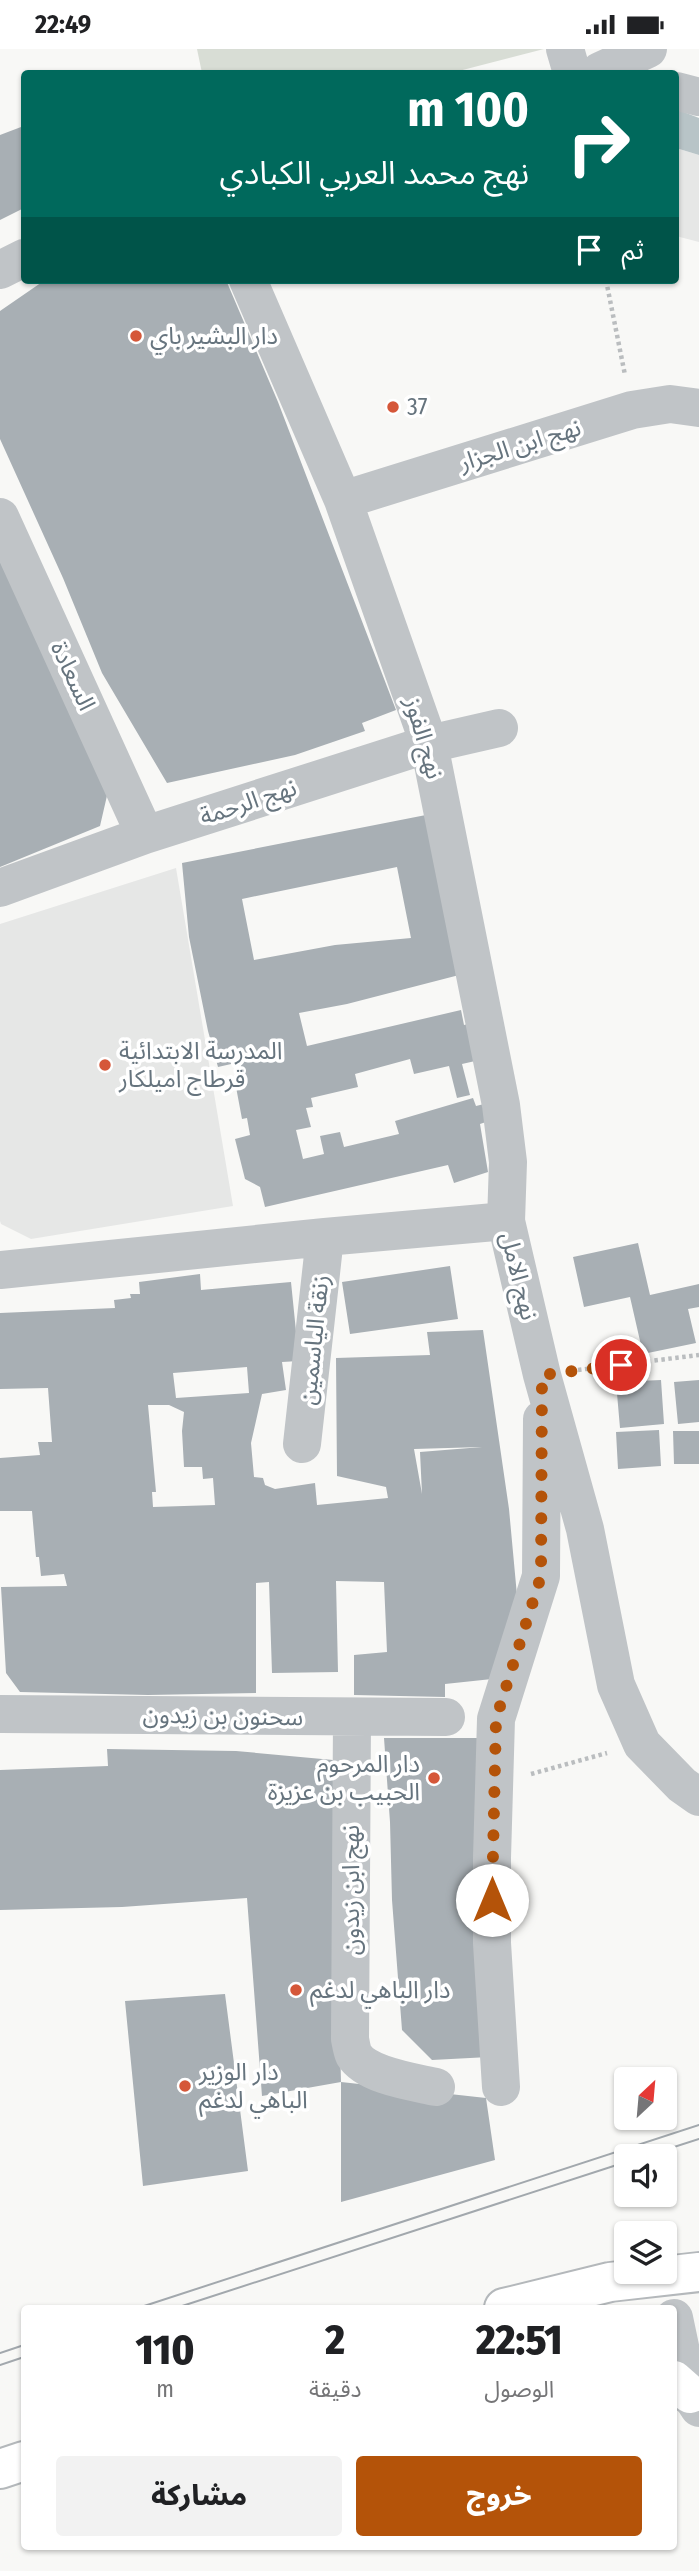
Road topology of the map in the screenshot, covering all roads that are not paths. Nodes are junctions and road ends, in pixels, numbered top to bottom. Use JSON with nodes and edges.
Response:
{"nodes":[{"id":1,"x":565,"y":49,"type":"edge"},
{"id":2,"x":648,"y":49,"type":"edge"},
{"id":3,"x":590,"y":70,"type":"edge"},
{"id":4,"x":600,"y":70,"type":"edge"},
{"id":5,"x":679,"y":91,"type":"edge"},
{"id":6,"x":699,"y":97,"type":"edge"},
{"id":7,"x":21,"y":260,"type":"edge"},
{"id":8,"x":0,"y":270,"type":"edge"},
{"id":9,"x":250,"y":284,"type":"edge"},
{"id":10,"x":699,"y":408,"type":"edge"},
{"id":11,"x":343,"y":500,"type":"junction"},
{"id":12,"x":0,"y":517,"type":"edge"},
{"id":13,"x":499,"y":728,"type":"dead end"},
{"id":14,"x":429,"y":744,"type":"junction"},
{"id":15,"x":145,"y":835,"type":"junction"},
{"id":16,"x":0,"y":888,"type":"edge"},
{"id":17,"x":506,"y":1221,"type":"junction"},
{"id":18,"x":325,"y":1237,"type":"junction"},
{"id":19,"x":0,"y":1271,"type":"edge"},
{"id":20,"x":542,"y":1375,"type":"junction"},
{"id":21,"x":302,"y":1444,"type":"dead end"},
{"id":22,"x":0,"y":1714,"type":"edge"},
{"id":23,"x":352,"y":1717,"type":"junction"},
{"id":24,"x":446,"y":1717,"type":"dead end"},
{"id":25,"x":699,"y":1797,"type":"edge"},
{"id":26,"x":436,"y":2087,"type":"dead end"},
{"id":27,"x":501,"y":2087,"type":"dead end"},
{"id":28,"x":678,"y":2285,"type":"edge"},
{"id":29,"x":560,"y":2302,"type":"edge"},
{"id":30,"x":532,"y":2305,"type":"edge"},
{"id":31,"x":677,"y":2336,"type":"edge"},
{"id":32,"x":687,"y":2394,"type":"edge"},
{"id":33,"x":21,"y":2462,"type":"edge"},
{"id":34,"x":0,"y":2469,"type":"edge"}],
"edges":[{"from":1,"to":3,"type":"street"},
{"from":2,"to":4,"type":"street"},
{"from":5,"to":6,"type":"street"},
{"from":7,"to":8,"type":"street"},
{"from":9,"to":11,"type":"street","name":"نهج الفوز"},
{"from":10,"to":11,"type":"street","name":"نهج ابن الجزار"},
{"from":11,"to":14,"type":"street","name":"نهج الفوز"},
{"from":12,"to":15,"type":"street","name":"السعادة"},
{"from":13,"to":14,"type":"street","name":"نهج الرحمة"},
{"from":14,"to":15,"type":"street","name":"نهج الرحمة"},
{"from":14,"to":17,"type":"street","name":"نهج الفوز"},
{"from":15,"to":16,"type":"street","name":"نهج الرحمة"},
{"from":17,"to":18,"type":"street","name":"نهج الامل"},
{"from":17,"to":20,"type":"street","name":"نهج الامل"},
{"from":18,"to":19,"type":"street","name":"نهج الامل"},
{"from":18,"to":21,"type":"street","name":"زنقة الياسمين"},
{"from":20,"to":25,"type":"street","name":"نهج الامل"},
{"from":20,"to":27,"type":"street"},
{"from":22,"to":23,"type":"street","name":"سحنون بن زيدون"},
{"from":23,"to":24,"type":"street","name":"سحنون بن زيدون"},
{"from":23,"to":26,"type":"street","name":"نهج ابن زيدون"},
{"from":28,"to":29,"type":"main road"},
{"from":29,"to":30,"type":"main road"},
{"from":31,"to":32,"type":"street"},
{"from":33,"to":34,"type":"main road"}]}
